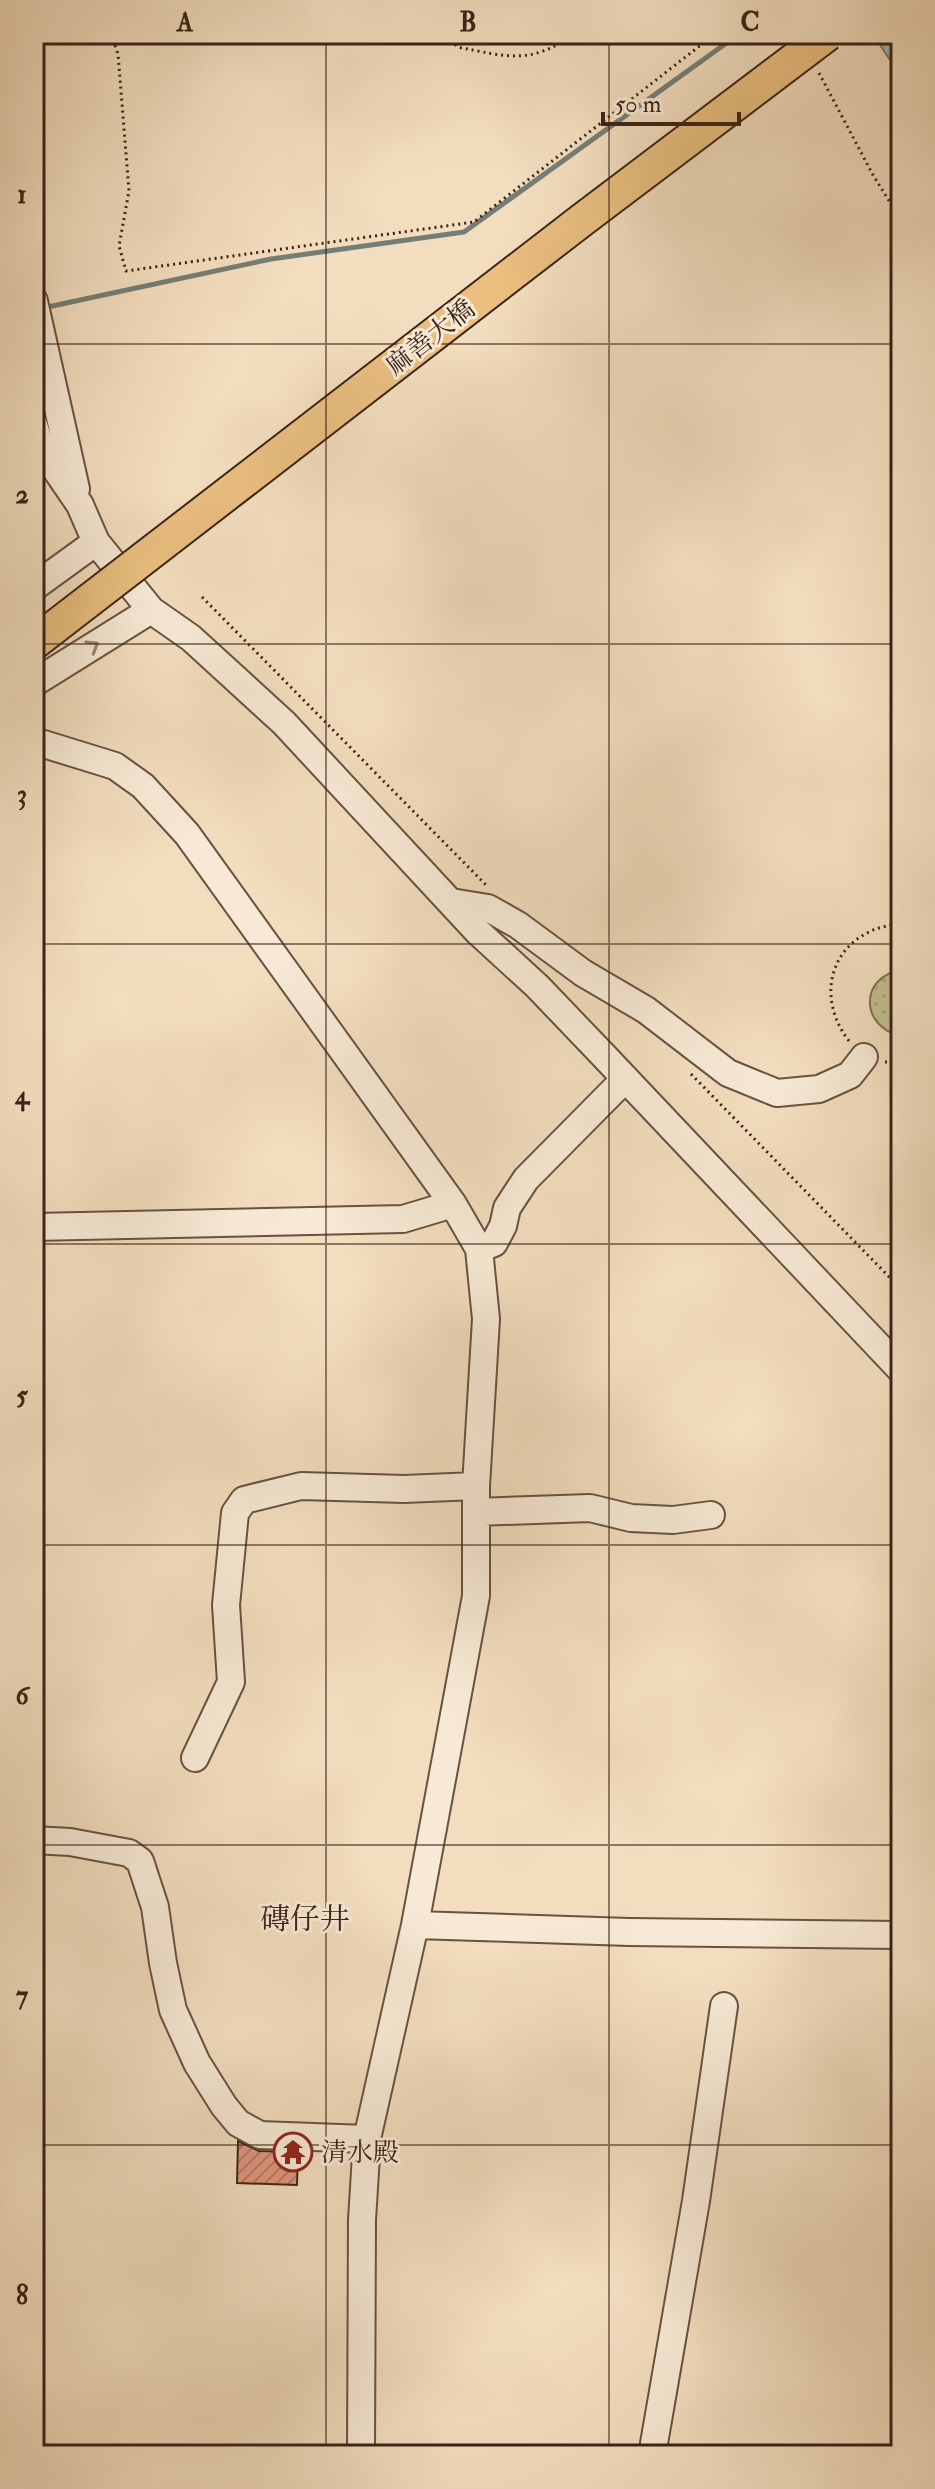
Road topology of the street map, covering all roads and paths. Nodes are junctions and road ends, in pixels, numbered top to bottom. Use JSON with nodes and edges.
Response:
{"nodes":[{"id":1,"x":111,"y":34,"type":"edge"},
{"id":2,"x":449,"y":34,"type":"edge"},
{"id":3,"x":574,"y":34,"type":"edge"},
{"id":4,"x":715,"y":34,"type":"edge"},
{"id":5,"x":796,"y":34,"type":"edge"},
{"id":6,"x":820,"y":48,"type":"edge"},
{"id":7,"x":901,"y":220,"type":"edge"},
{"id":8,"x":34,"y":301,"type":"edge"},
{"id":9,"x":34,"y":425,"type":"edge"},
{"id":10,"x":80,"y":505,"type":"junction"},
{"id":11,"x":96,"y":542,"type":"junction"},
{"id":12,"x":34,"y":587,"type":"edge"},
{"id":13,"x":202,"y":597,"type":"dead end"},
{"id":14,"x":151,"y":610,"type":"junction"},
{"id":15,"x":34,"y":617,"type":"edge"},
{"id":16,"x":34,"y":643,"type":"edge"},
{"id":17,"x":34,"y":683,"type":"edge"},
{"id":18,"x":34,"y":741,"type":"edge"},
{"id":19,"x":491,"y":890,"type":"dead end"},
{"id":20,"x":451,"y":902,"type":"junction"},
{"id":21,"x":901,"y":924,"type":"edge"},
{"id":22,"x":830,"y":1004,"type":"dead end"},
{"id":23,"x":864,"y":1057,"type":"dead end"},
{"id":24,"x":684,"y":1068,"type":"dead end"},
{"id":25,"x":625,"y":1079,"type":"junction"},
{"id":26,"x":453,"y":1204,"type":"junction"},
{"id":27,"x":34,"y":1227,"type":"edge"},
{"id":28,"x":479,"y":1249,"type":"junction"},
{"id":29,"x":901,"y":1289,"type":"edge"},
{"id":30,"x":901,"y":1370,"type":"edge"},
{"id":31,"x":476,"y":1499,"type":"junction"},
{"id":32,"x":711,"y":1515,"type":"dead end"},
{"id":33,"x":195,"y":1758,"type":"dead end"},
{"id":34,"x":34,"y":1840,"type":"edge"},
{"id":35,"x":415,"y":1925,"type":"junction"},
{"id":36,"x":901,"y":1935,"type":"edge"},
{"id":37,"x":724,"y":2006,"type":"dead end"},
{"id":38,"x":367,"y":2139,"type":"junction"},
{"id":39,"x":361,"y":2455,"type":"edge"},
{"id":40,"x":652,"y":2455,"type":"edge"}],
"edges":[{"from":1,"to":4,"type":"path"},
{"from":2,"to":3,"type":"path"},
{"from":5,"to":15,"type":"main road","name":"麻善大橋"},
{"from":6,"to":7,"type":"path"},
{"from":6,"to":16,"type":"main road","name":"麻善大橋","bridge":true},
{"from":8,"to":10,"type":"street"},
{"from":9,"to":10,"type":"street"},
{"from":10,"to":11,"type":"street"},
{"from":11,"to":12,"type":"street"},
{"from":11,"to":14,"type":"street"},
{"from":13,"to":19,"type":"path"},
{"from":17,"to":14,"type":"street","one_way":true},
{"from":14,"to":20,"type":"street"},
{"from":18,"to":26,"type":"street"},
{"from":20,"to":23,"type":"street"},
{"from":20,"to":25,"type":"street"},
{"from":21,"to":22,"type":"path"},
{"from":24,"to":29,"type":"path"},
{"from":25,"to":28,"type":"street"},
{"from":25,"to":30,"type":"street"},
{"from":26,"to":27,"type":"street"},
{"from":26,"to":28,"type":"street"},
{"from":28,"to":31,"type":"street"},
{"from":31,"to":32,"type":"street"},
{"from":31,"to":33,"type":"street"},
{"from":31,"to":35,"type":"street"},
{"from":34,"to":38,"type":"street"},
{"from":35,"to":36,"type":"street"},
{"from":35,"to":38,"type":"street"},
{"from":37,"to":40,"type":"street"},
{"from":38,"to":39,"type":"street"}]}
